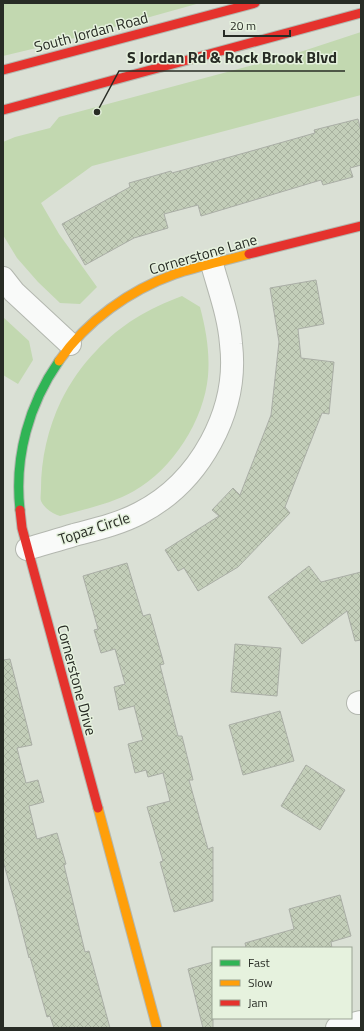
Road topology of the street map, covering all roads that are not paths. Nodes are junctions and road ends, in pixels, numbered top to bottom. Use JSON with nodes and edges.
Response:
{"nodes":[{"id":1,"x":255,"y":3,"type":"edge"},
{"id":2,"x":361,"y":13,"type":"edge"},
{"id":3,"x":3,"y":70,"type":"edge"},
{"id":4,"x":3,"y":110,"type":"edge"},
{"id":5,"x":361,"y":226,"type":"edge"},
{"id":6,"x":212,"y":264,"type":"junction"},
{"id":7,"x":3,"y":278,"type":"edge"},
{"id":8,"x":70,"y":344,"type":"junction"},
{"id":9,"x":27,"y":549,"type":"junction"},
{"id":10,"x":361,"y":1022,"type":"edge"},
{"id":11,"x":157,"y":1028,"type":"edge"},
{"id":12,"x":337,"y":1028,"type":"edge"}],
"edges":[{"from":1,"to":3,"type":"street","name":"South Jordan Road"},
{"from":2,"to":4,"type":"street"},
{"from":5,"to":6,"type":"street","name":"Cornerstone Lane"},
{"from":6,"to":8,"type":"street","name":"Cornerstone Lane"},
{"from":6,"to":9,"type":"street","name":"Topaz Circle"},
{"from":7,"to":8,"type":"street"},
{"from":8,"to":9,"type":"street","name":"Cornerstone Drive"},
{"from":9,"to":11,"type":"street","name":"Cornerstone Drive"},
{"from":10,"to":12,"type":"street"}]}
